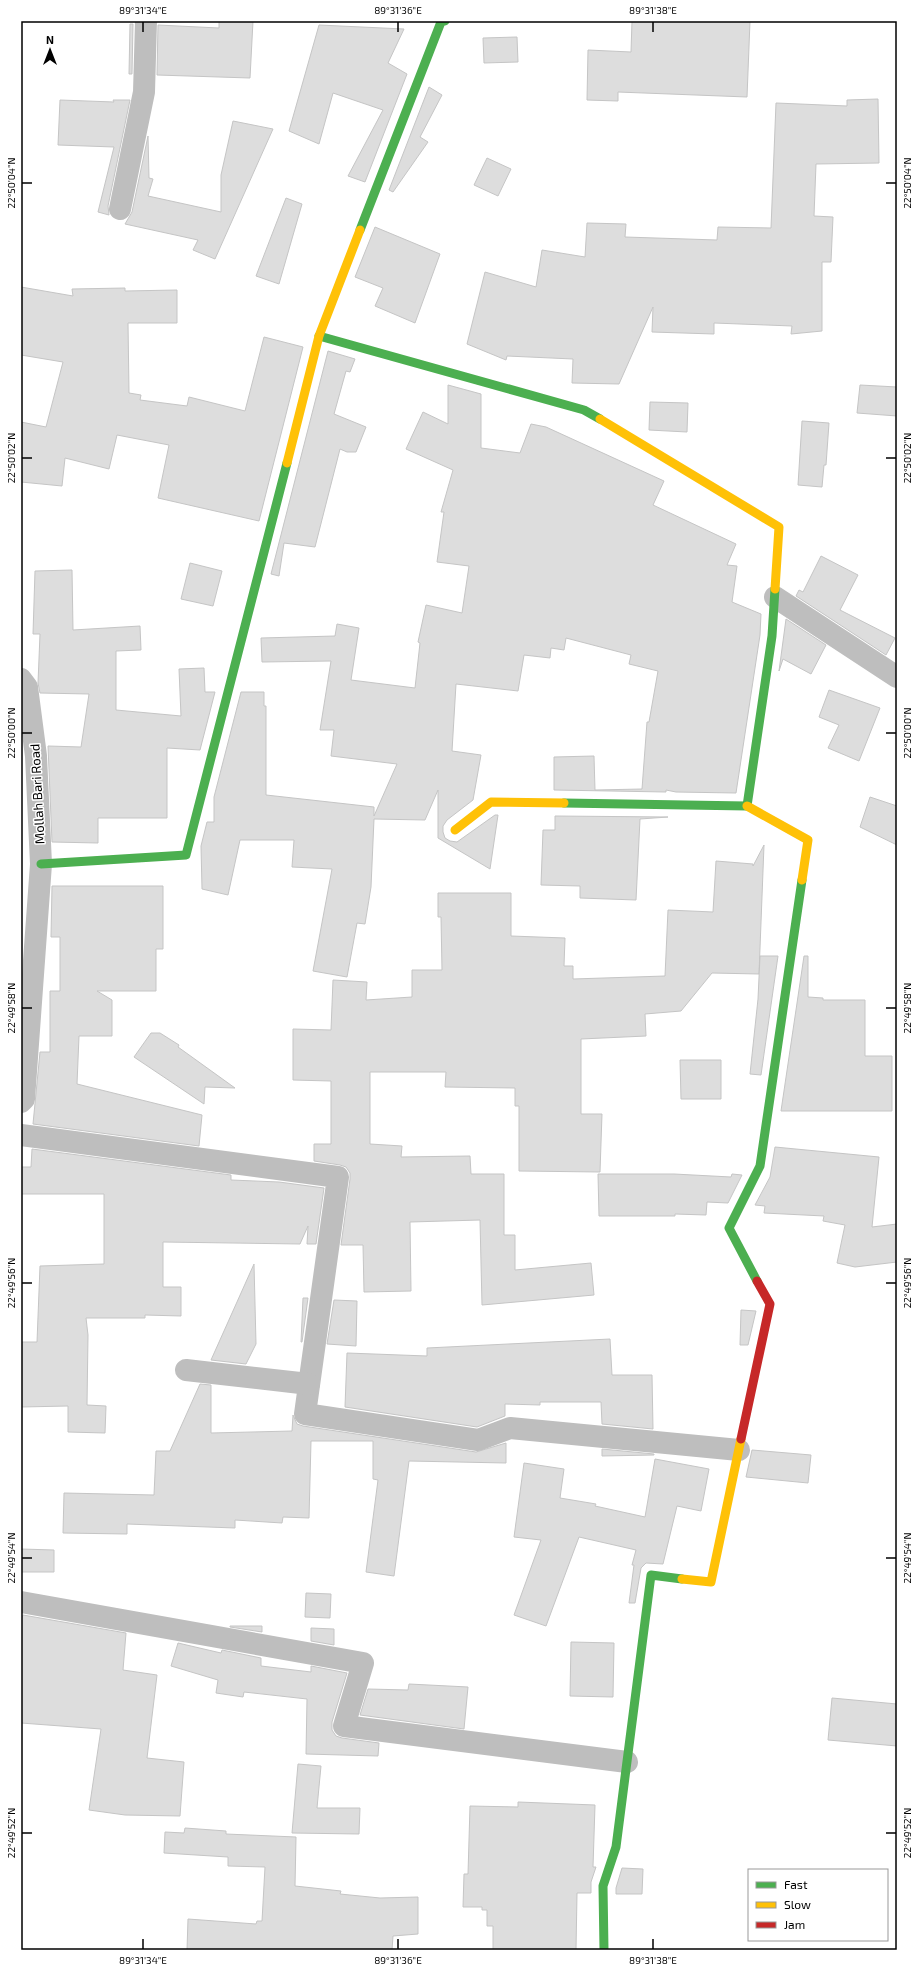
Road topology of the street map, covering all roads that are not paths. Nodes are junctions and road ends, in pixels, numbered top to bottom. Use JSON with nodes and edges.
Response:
{"nodes":[{"id":1,"x":146,"y":21,"type":"edge"},
{"id":2,"x":445,"y":21,"type":"edge"},
{"id":3,"x":120,"y":209,"type":"dead end"},
{"id":4,"x":320,"y":336,"type":"junction"},
{"id":5,"x":775,"y":596,"type":"junction"},
{"id":6,"x":897,"y":678,"type":"edge"},
{"id":7,"x":21,"y":679,"type":"edge"},
{"id":8,"x":747,"y":806,"type":"junction"},
{"id":9,"x":455,"y":830,"type":"dead end"},
{"id":10,"x":41,"y":864,"type":"junction"},
{"id":11,"x":21,"y":1102,"type":"edge"},
{"id":12,"x":21,"y":1135,"type":"edge"},
{"id":13,"x":186,"y":1370,"type":"dead end"},
{"id":14,"x":309,"y":1384,"type":"junction"},
{"id":15,"x":739,"y":1450,"type":"junction"},
{"id":16,"x":21,"y":1602,"type":"edge"},
{"id":17,"x":627,"y":1762,"type":"junction"},
{"id":18,"x":604,"y":1950,"type":"edge"}],
"edges":[{"from":1,"to":3,"type":"street"},
{"from":2,"to":4,"type":"street"},
{"from":4,"to":5,"type":"street"},
{"from":4,"to":10,"type":"street"},
{"from":5,"to":6,"type":"street"},
{"from":5,"to":8,"type":"street"},
{"from":7,"to":10,"type":"street","name":"Mollah Bari Road"},
{"from":8,"to":9,"type":"street"},
{"from":8,"to":15,"type":"street"},
{"from":10,"to":11,"type":"street","name":"Mollah Bari Road"},
{"from":12,"to":14,"type":"street"},
{"from":13,"to":14,"type":"street"},
{"from":14,"to":15,"type":"street"},
{"from":15,"to":17,"type":"street"},
{"from":16,"to":17,"type":"street"},
{"from":17,"to":18,"type":"street"}]}
